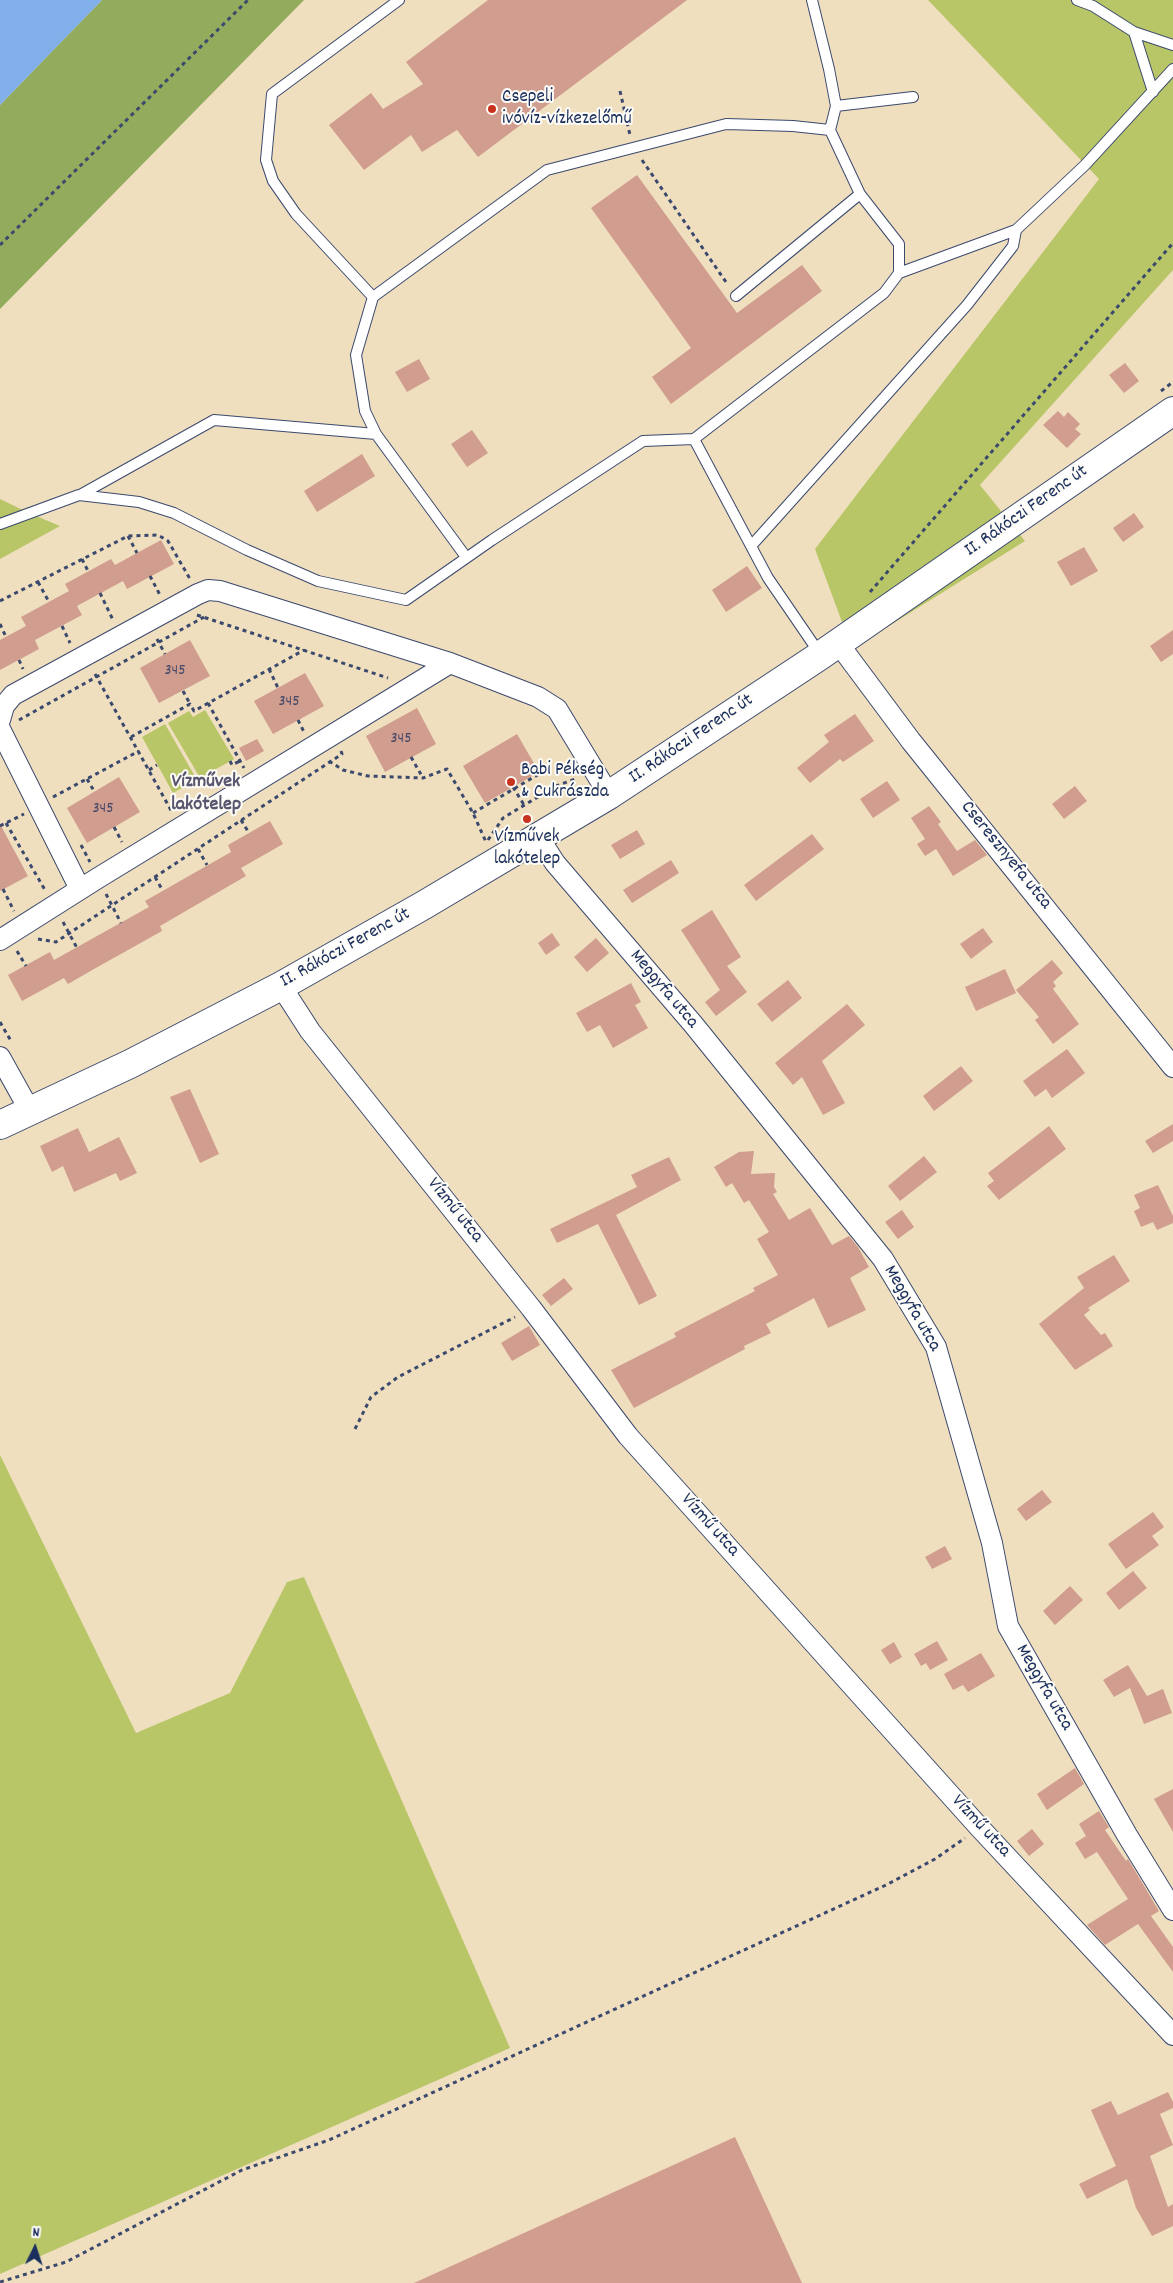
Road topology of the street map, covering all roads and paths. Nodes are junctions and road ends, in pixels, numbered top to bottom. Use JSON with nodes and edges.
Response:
{"nodes":[{"id":1,"x":248,"y":0,"type":"edge"},
{"id":2,"x":399,"y":0,"type":"edge"},
{"id":3,"x":812,"y":0,"type":"edge"},
{"id":4,"x":1077,"y":0,"type":"edge"},
{"id":5,"x":1134,"y":32,"type":"junction"},
{"id":6,"x":1173,"y":44,"type":"edge"},
{"id":7,"x":1173,"y":69,"type":"edge"},
{"id":8,"x":620,"y":91,"type":"dead end"},
{"id":9,"x":1153,"y":92,"type":"junction"},
{"id":10,"x":913,"y":97,"type":"dead end"},
{"id":11,"x":836,"y":106,"type":"junction"},
{"id":12,"x":830,"y":130,"type":"junction"},
{"id":13,"x":634,"y":148,"type":"junction"},
{"id":14,"x":860,"y":194,"type":"junction"},
{"id":15,"x":1016,"y":230,"type":"junction"},
{"id":16,"x":1173,"y":243,"type":"edge"},
{"id":17,"x":0,"y":245,"type":"edge"},
{"id":18,"x":899,"y":273,"type":"junction"},
{"id":19,"x":736,"y":296,"type":"joint"},
{"id":20,"x":373,"y":297,"type":"junction"},
{"id":21,"x":1173,"y":410,"type":"edge"},
{"id":22,"x":376,"y":434,"type":"junction"},
{"id":23,"x":694,"y":439,"type":"junction"},
{"id":24,"x":79,"y":495,"type":"junction"},
{"id":25,"x":0,"y":524,"type":"edge"},
{"id":26,"x":128,"y":536,"type":"junction"},
{"id":27,"x":752,"y":545,"type":"junction"},
{"id":28,"x":138,"y":553,"type":"dead end"},
{"id":29,"x":466,"y":558,"type":"junction"},
{"id":30,"x":82,"y":559,"type":"junction"},
{"id":31,"x":88,"y":572,"type":"dead end"},
{"id":32,"x":38,"y":582,"type":"junction"},
{"id":33,"x":100,"y":594,"type":"dead end"},
{"id":34,"x":198,"y":594,"type":"junction"},
{"id":35,"x":864,"y":599,"type":"dead end"},
{"id":36,"x":0,"y":601,"type":"edge"},
{"id":37,"x":48,"y":602,"type":"dead end"},
{"id":38,"x":0,"y":624,"type":"edge"},
{"id":39,"x":121,"y":635,"type":"junction"},
{"id":40,"x":6,"y":637,"type":"dead end"},
{"id":41,"x":158,"y":641,"type":"junction"},
{"id":42,"x":829,"y":649,"type":"junction"},
{"id":43,"x":304,"y":650,"type":"junction"},
{"id":44,"x":165,"y":654,"type":"dead end"},
{"id":45,"x":85,"y":656,"type":"junction"},
{"id":46,"x":450,"y":663,"type":"junction"},
{"id":47,"x":269,"y":669,"type":"junction"},
{"id":48,"x":96,"y":675,"type":"junction"},
{"id":49,"x":412,"y":686,"type":"junction"},
{"id":50,"x":278,"y":688,"type":"dead end"},
{"id":51,"x":183,"y":691,"type":"dead end"},
{"id":52,"x":208,"y":703,"type":"junction"},
{"id":53,"x":190,"y":704,"type":"junction"},
{"id":54,"x":4,"y":724,"type":"edge"},
{"id":55,"x":131,"y":737,"type":"junction"},
{"id":56,"x":139,"y":751,"type":"junction"},
{"id":57,"x":342,"y":754,"type":"dead end"},
{"id":58,"x":411,"y":757,"type":"dead end"},
{"id":59,"x":240,"y":760,"type":"junction"},
{"id":60,"x":230,"y":761,"type":"dead end"},
{"id":61,"x":330,"y":762,"type":"junction"},
{"id":62,"x":157,"y":765,"type":"dead end"},
{"id":63,"x":149,"y":770,"type":"junction"},
{"id":64,"x":544,"y":771,"type":"dead end"},
{"id":65,"x":423,"y":778,"type":"junction"},
{"id":66,"x":87,"y":779,"type":"junction"},
{"id":67,"x":253,"y":783,"type":"junction"},
{"id":68,"x":514,"y":788,"type":"junction"},
{"id":69,"x":94,"y":791,"type":"dead end"},
{"id":70,"x":609,"y":796,"type":"junction"},
{"id":71,"x":265,"y":804,"type":"junction"},
{"id":72,"x":38,"y":806,"type":"junction"},
{"id":73,"x":524,"y":806,"type":"dead end"},
{"id":74,"x":473,"y":813,"type":"junction"},
{"id":75,"x":241,"y":820,"type":"junction"},
{"id":76,"x":6,"y":823,"type":"junction"},
{"id":77,"x":0,"y":826,"type":"edge"},
{"id":78,"x":181,"y":828,"type":"junction"},
{"id":79,"x":249,"y":834,"type":"dead end"},
{"id":80,"x":539,"y":838,"type":"junction"},
{"id":81,"x":486,"y":843,"type":"dead end"},
{"id":82,"x":198,"y":849,"type":"junction"},
{"id":83,"x":207,"y":865,"type":"dead end"},
{"id":84,"x":155,"y":877,"type":"junction"},
{"id":85,"x":80,"y":888,"type":"junction"},
{"id":86,"x":162,"y":891,"type":"dead end"},
{"id":87,"x":54,"y":905,"type":"junction"},
{"id":88,"x":112,"y":906,"type":"junction"},
{"id":89,"x":121,"y":923,"type":"dead end"},
{"id":90,"x":69,"y":934,"type":"junction"},
{"id":91,"x":39,"y":938,"type":"dead end"},
{"id":92,"x":9,"y":945,"type":"edge"},
{"id":93,"x":77,"y":948,"type":"dead end"},
{"id":94,"x":26,"y":966,"type":"dead end"},
{"id":95,"x":281,"y":986,"type":"junction"},
{"id":96,"x":0,"y":1057,"type":"edge"},
{"id":97,"x":1173,"y":1067,"type":"edge"},
{"id":98,"x":30,"y":1111,"type":"junction"},
{"id":99,"x":0,"y":1125,"type":"edge"},
{"id":100,"x":531,"y":1308,"type":"junction"},
{"id":101,"x":355,"y":1429,"type":"dead end"},
{"id":102,"x":980,"y":1828,"type":"junction"},
{"id":103,"x":1173,"y":1910,"type":"edge"},
{"id":104,"x":1173,"y":2035,"type":"edge"},
{"id":105,"x":0,"y":2282,"type":"edge"}],
"edges":[{"from":1,"to":17,"type":"path"},
{"from":2,"to":20,"type":"lane"},
{"from":3,"to":11,"type":"lane"},
{"from":4,"to":5,"type":"lane"},
{"from":5,"to":6,"type":"lane"},
{"from":5,"to":9,"type":"lane"},
{"from":7,"to":9,"type":"lane"},
{"from":8,"to":13,"type":"path"},
{"from":9,"to":15,"type":"lane"},
{"from":10,"to":11,"type":"lane"},
{"from":11,"to":12,"type":"lane"},
{"from":12,"to":13,"type":"lane"},
{"from":12,"to":14,"type":"lane"},
{"from":13,"to":19,"type":"path"},
{"from":13,"to":20,"type":"lane"},
{"from":14,"to":18,"type":"lane"},
{"from":14,"to":19,"type":"lane"},
{"from":15,"to":18,"type":"lane"},
{"from":15,"to":27,"type":"lane"},
{"from":16,"to":35,"type":"path"},
{"from":18,"to":23,"type":"lane"},
{"from":20,"to":22,"type":"lane"},
{"from":21,"to":42,"type":"main road","name":"II. Rákóczi Ferenc út"},
{"from":22,"to":24,"type":"lane"},
{"from":22,"to":29,"type":"lane"},
{"from":23,"to":27,"type":"lane"},
{"from":23,"to":29,"type":"lane"},
{"from":24,"to":25,"type":"lane"},
{"from":24,"to":29,"type":"lane"},
{"from":26,"to":28,"type":"path"},
{"from":26,"to":30,"type":"path"},
{"from":26,"to":34,"type":"path"},
{"from":27,"to":42,"type":"lane"},
{"from":30,"to":31,"type":"path"},
{"from":30,"to":32,"type":"path"},
{"from":32,"to":36,"type":"path"},
{"from":32,"to":37,"type":"path"},
{"from":33,"to":39,"type":"path"},
{"from":34,"to":39,"type":"street"},
{"from":34,"to":46,"type":"street"},
{"from":38,"to":40,"type":"path"},
{"from":39,"to":45,"type":"street"},
{"from":41,"to":43,"type":"path"},
{"from":41,"to":44,"type":"path"},
{"from":41,"to":48,"type":"path"},
{"from":42,"to":70,"type":"main road","name":"II. Rákóczi Ferenc út"},
{"from":42,"to":97,"type":"street","name":"Cseresznyefa utca"},
{"from":43,"to":47,"type":"path"},
{"from":43,"to":49,"type":"path"},
{"from":45,"to":48,"type":"path"},
{"from":45,"to":54,"type":"street"},
{"from":46,"to":49,"type":"street"},
{"from":46,"to":70,"type":"street"},
{"from":47,"to":50,"type":"path"},
{"from":47,"to":52,"type":"path"},
{"from":48,"to":54,"type":"path"},
{"from":48,"to":55,"type":"path"},
{"from":49,"to":67,"type":"street"},
{"from":51,"to":53,"type":"path"},
{"from":52,"to":53,"type":"path"},
{"from":52,"to":59,"type":"path"},
{"from":53,"to":55,"type":"path"},
{"from":54,"to":72,"type":"street"},
{"from":55,"to":56,"type":"path"},
{"from":56,"to":63,"type":"path"},
{"from":56,"to":66,"type":"path"},
{"from":57,"to":61,"type":"path"},
{"from":58,"to":65,"type":"path"},
{"from":59,"to":60,"type":"path"},
{"from":59,"to":67,"type":"path"},
{"from":61,"to":65,"type":"path"},
{"from":61,"to":71,"type":"path"},
{"from":62,"to":63,"type":"path"},
{"from":63,"to":78,"type":"path"},
{"from":64,"to":68,"type":"path"},
{"from":65,"to":74,"type":"path"},
{"from":66,"to":69,"type":"path"},
{"from":66,"to":72,"type":"path"},
{"from":67,"to":71,"type":"path"},
{"from":67,"to":78,"type":"street"},
{"from":68,"to":73,"type":"path"},
{"from":68,"to":74,"type":"path"},
{"from":70,"to":80,"type":"main road","name":"II. Rákóczi Ferenc út"},
{"from":71,"to":75,"type":"path"},
{"from":72,"to":76,"type":"path"},
{"from":72,"to":85,"type":"street"},
{"from":74,"to":81,"type":"path"},
{"from":75,"to":79,"type":"path"},
{"from":75,"to":82,"type":"path"},
{"from":76,"to":77,"type":"path"},
{"from":76,"to":87,"type":"path"},
{"from":78,"to":85,"type":"street"},
{"from":80,"to":95,"type":"main road","name":"II. Rákóczi Ferenc út"},
{"from":80,"to":103,"type":"street","name":"Meggyfa utca"},
{"from":82,"to":83,"type":"path"},
{"from":82,"to":84,"type":"path"},
{"from":84,"to":86,"type":"path"},
{"from":84,"to":88,"type":"path"},
{"from":85,"to":87,"type":"street"},
{"from":87,"to":90,"type":"path"},
{"from":87,"to":92,"type":"street"},
{"from":88,"to":89,"type":"path"},
{"from":88,"to":90,"type":"path"},
{"from":90,"to":91,"type":"path"},
{"from":90,"to":93,"type":"path"},
{"from":92,"to":94,"type":"path"},
{"from":95,"to":98,"type":"main road","name":"II. Rákóczi Ferenc út"},
{"from":95,"to":100,"type":"street","name":"Vízmű utca"},
{"from":96,"to":98,"type":"street"},
{"from":98,"to":99,"type":"main road","name":"II. Rákóczi Ferenc út"},
{"from":100,"to":101,"type":"path"},
{"from":100,"to":102,"type":"street","name":"Vízmű utca"},
{"from":102,"to":104,"type":"street","name":"Vízmű utca"},
{"from":102,"to":105,"type":"path"}]}
